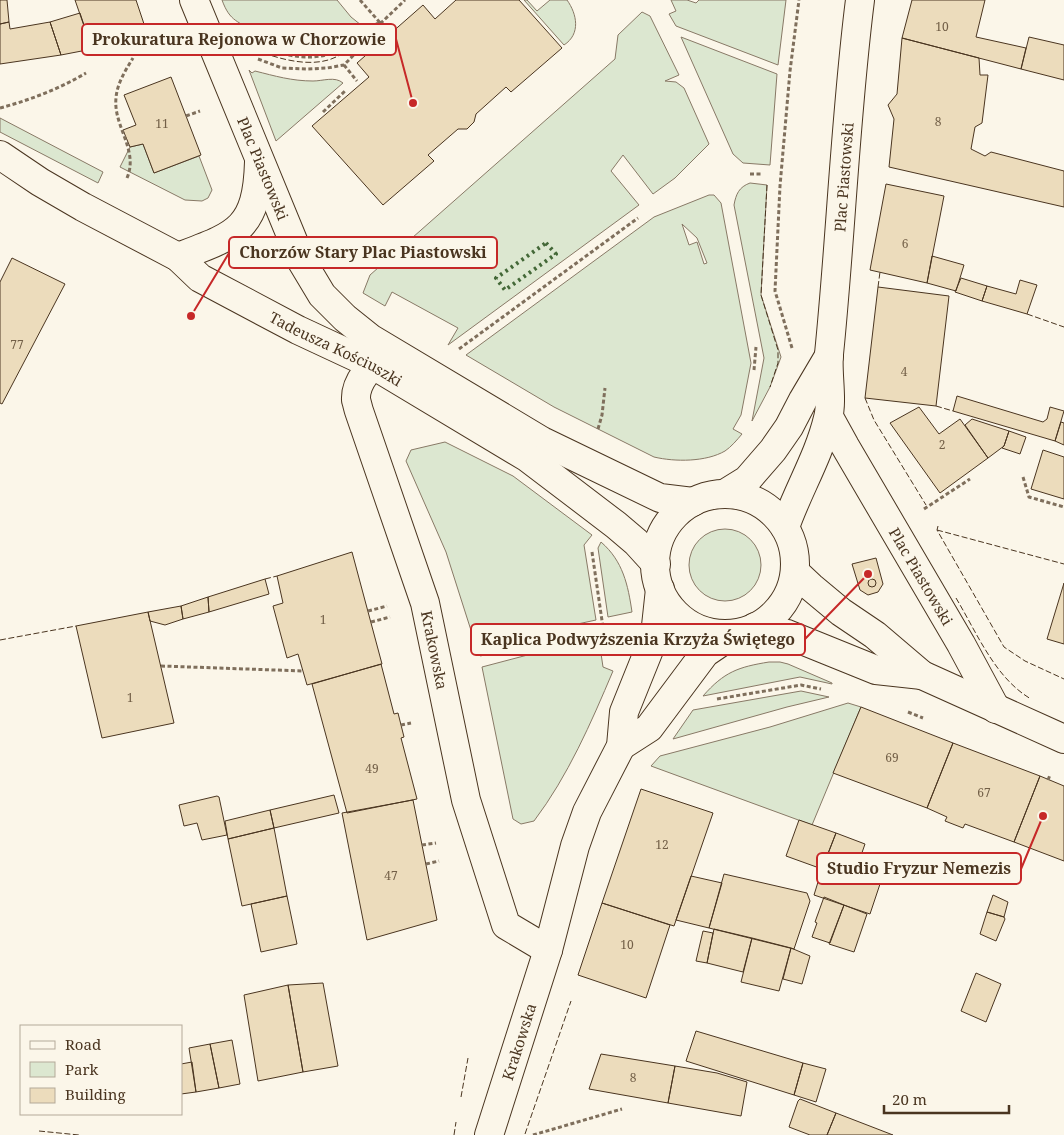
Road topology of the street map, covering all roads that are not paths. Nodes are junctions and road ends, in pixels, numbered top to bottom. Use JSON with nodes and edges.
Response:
{"nodes":[{"id":1,"x":194,"y":0,"type":"edge"},
{"id":2,"x":860,"y":0,"type":"edge"},
{"id":3,"x":0,"y":155,"type":"edge"},
{"id":4,"x":259,"y":159,"type":"junction"},
{"id":5,"x":178,"y":257,"type":"junction"},
{"id":6,"x":403,"y":356,"type":"junction"},
{"id":7,"x":829,"y":356,"type":"junction"},
{"id":8,"x":373,"y":365,"type":"junction"},
{"id":9,"x":829,"y":417,"type":"junction"},
{"id":10,"x":726,"y":493,"type":"junction"},
{"id":11,"x":693,"y":502,"type":"junction"},
{"id":12,"x":785,"y":527,"type":"junction"},
{"id":13,"x":795,"y":572,"type":"junction"},
{"id":14,"x":658,"y":577,"type":"junction"},
{"id":15,"x":744,"y":630,"type":"junction"},
{"id":16,"x":922,"y":675,"type":"junction"},
{"id":17,"x":996,"y":709,"type":"junction"},
{"id":18,"x":1064,"y":739,"type":"edge"},
{"id":19,"x":621,"y":746,"type":"junction"},
{"id":20,"x":548,"y":950,"type":"junction"},
{"id":21,"x":489,"y":1135,"type":"edge"}],
"edges":[{"from":1,"to":4,"type":"street","name":"Plac Piastowski"},
{"from":2,"to":7,"type":"street","name":"Plac Piastowski"},
{"from":3,"to":5,"type":"street","name":"Tadeusza Kościuszki"},
{"from":4,"to":5,"type":"street"},
{"from":4,"to":6,"type":"street","name":"Plac Piastowski"},
{"from":5,"to":8,"type":"street","name":"Tadeusza Kościuszki"},
{"from":6,"to":8,"type":"street"},
{"from":6,"to":11,"type":"street","name":"Tadeusza Kościuszki"},
{"from":7,"to":9,"type":"street","name":"Plac Piastowski"},
{"from":7,"to":10,"type":"street","name":"Plac Piastowski"},
{"from":8,"to":14,"type":"street","name":"Tadeusza Kościuszki"},
{"from":8,"to":20,"type":"street","name":"Krakowska"},
{"from":9,"to":12,"type":"street","name":"Plac Piastowski"},
{"from":9,"to":17,"type":"street","name":"Plac Piastowski"},
{"from":10,"to":11,"type":"street"},
{"from":10,"to":12,"type":"street"},
{"from":11,"to":14,"type":"street"},
{"from":12,"to":13,"type":"street"},
{"from":13,"to":15,"type":"street"},
{"from":13,"to":16,"type":"street"},
{"from":14,"to":15,"type":"street"},
{"from":14,"to":19,"type":"street","name":"Krakowska"},
{"from":15,"to":16,"type":"street"},
{"from":15,"to":19,"type":"street"},
{"from":16,"to":17,"type":"street"},
{"from":17,"to":18,"type":"street"},
{"from":19,"to":20,"type":"street","name":"Krakowska"},
{"from":20,"to":21,"type":"street","name":"Krakowska"}]}
